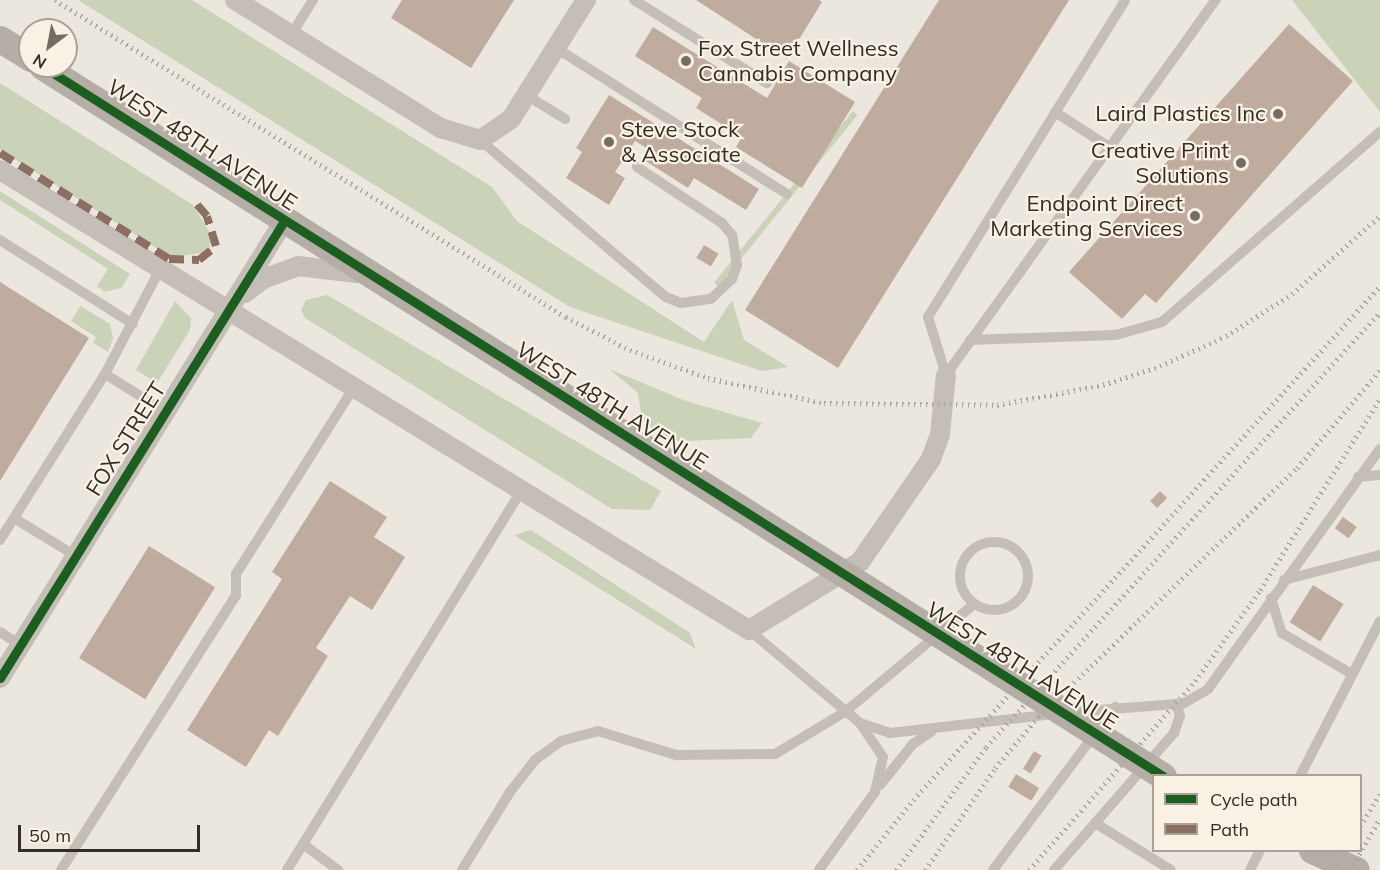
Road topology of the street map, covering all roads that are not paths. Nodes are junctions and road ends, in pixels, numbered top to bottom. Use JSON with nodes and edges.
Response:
{"nodes":[{"id":1,"x":236,"y":0,"type":"edge"},
{"id":2,"x":314,"y":0,"type":"edge"},
{"id":3,"x":586,"y":0,"type":"edge"},
{"id":4,"x":634,"y":0,"type":"edge"},
{"id":5,"x":1125,"y":0,"type":"edge"},
{"id":6,"x":1215,"y":0,"type":"edge"},
{"id":7,"x":291,"y":35,"type":"junction"},
{"id":8,"x":0,"y":39,"type":"edge"},
{"id":9,"x":556,"y":48,"type":"junction"},
{"id":10,"x":18,"y":50,"type":"edge"},
{"id":11,"x":61,"y":78,"type":"edge"},
{"id":12,"x":767,"y":83,"type":"dead end"},
{"id":13,"x":526,"y":94,"type":"junction"},
{"id":14,"x":1055,"y":112,"type":"junction"},
{"id":15,"x":565,"y":119,"type":"dead end"},
{"id":16,"x":1380,"y":132,"type":"edge"},
{"id":17,"x":480,"y":140,"type":"junction"},
{"id":18,"x":1109,"y":147,"type":"junction"},
{"id":19,"x":637,"y":167,"type":"dead end"},
{"id":20,"x":0,"y":170,"type":"edge"},
{"id":21,"x":787,"y":194,"type":"dead end"},
{"id":22,"x":284,"y":221,"type":"junction"},
{"id":23,"x":0,"y":240,"type":"edge"},
{"id":24,"x":159,"y":271,"type":"junction"},
{"id":25,"x":372,"y":277,"type":"junction"},
{"id":26,"x":230,"y":308,"type":"junction"},
{"id":27,"x":133,"y":324,"type":"junction"},
{"id":28,"x":970,"y":340,"type":"junction"},
{"id":29,"x":105,"y":374,"type":"junction"},
{"id":30,"x":946,"y":375,"type":"junction"},
{"id":31,"x":356,"y":386,"type":"junction"},
{"id":32,"x":166,"y":412,"type":"junction"},
{"id":33,"x":1380,"y":448,"type":"edge"},
{"id":34,"x":1380,"y":475,"type":"edge"},
{"id":35,"x":1358,"y":477,"type":"junction"},
{"id":36,"x":522,"y":490,"type":"junction"},
{"id":37,"x":14,"y":518,"type":"junction"},
{"id":38,"x":0,"y":540,"type":"edge"},
{"id":39,"x":1380,"y":555,"type":"edge"},
{"id":40,"x":76,"y":556,"type":"junction"},
{"id":41,"x":1284,"y":580,"type":"junction"},
{"id":42,"x":1271,"y":598,"type":"junction"},
{"id":43,"x":974,"y":604,"type":"junction"},
{"id":44,"x":1380,"y":621,"type":"edge"},
{"id":45,"x":749,"y":630,"type":"junction"},
{"id":46,"x":0,"y":632,"type":"edge"},
{"id":47,"x":21,"y":645,"type":"junction"},
{"id":48,"x":1352,"y":674,"type":"junction"},
{"id":49,"x":0,"y":678,"type":"edge"},
{"id":50,"x":1179,"y":706,"type":"junction"},
{"id":51,"x":1115,"y":707,"type":"junction"},
{"id":52,"x":846,"y":712,"type":"junction"},
{"id":53,"x":860,"y":723,"type":"junction"},
{"id":54,"x":937,"y":729,"type":"junction"},
{"id":55,"x":1160,"y":774,"type":"edge"},
{"id":56,"x":1301,"y":774,"type":"edge"},
{"id":57,"x":874,"y":792,"type":"junction"},
{"id":58,"x":1095,"y":823,"type":"junction"},
{"id":59,"x":303,"y":844,"type":"junction"},
{"id":60,"x":1259,"y":852,"type":"edge"},
{"id":61,"x":1316,"y":852,"type":"edge"},
{"id":62,"x":61,"y":870,"type":"edge"},
{"id":63,"x":287,"y":870,"type":"edge"},
{"id":64,"x":338,"y":870,"type":"edge"},
{"id":65,"x":462,"y":870,"type":"edge"},
{"id":66,"x":819,"y":870,"type":"edge"},
{"id":67,"x":993,"y":870,"type":"edge"},
{"id":68,"x":1054,"y":870,"type":"edge"},
{"id":69,"x":1171,"y":870,"type":"edge"},
{"id":70,"x":1250,"y":870,"type":"edge"},
{"id":71,"x":1356,"y":870,"type":"edge"}],
"edges":[{"from":1,"to":7,"type":"street"},
{"from":2,"to":7,"type":"lane"},
{"from":3,"to":9,"type":"street"},
{"from":4,"to":12,"type":"lane"},
{"from":5,"to":14,"type":"lane"},
{"from":6,"to":18,"type":"lane"},
{"from":7,"to":17,"type":"street"},
{"from":8,"to":10,"type":"street"},
{"from":9,"to":13,"type":"street"},
{"from":9,"to":21,"type":"lane"},
{"from":11,"to":22,"type":"street","name":"WEST 48TH AVENUE"},
{"from":13,"to":15,"type":"lane"},
{"from":13,"to":17,"type":"street"},
{"from":14,"to":18,"type":"lane"},
{"from":14,"to":30,"type":"lane"},
{"from":16,"to":28,"type":"lane"},
{"from":17,"to":19,"type":"lane"},
{"from":18,"to":28,"type":"lane"},
{"from":20,"to":24,"type":"street"},
{"from":22,"to":25,"type":"street","name":"WEST 48TH AVENUE"},
{"from":22,"to":26,"type":"street","name":"FOX STREET"},
{"from":23,"to":27,"type":"lane"},
{"from":24,"to":26,"type":"street"},
{"from":24,"to":27,"type":"lane"},
{"from":25,"to":26,"type":"street"},
{"from":25,"to":55,"type":"street","name":"WEST 48TH AVENUE"},
{"from":26,"to":31,"type":"street"},
{"from":26,"to":32,"type":"street","name":"FOX STREET"},
{"from":27,"to":29,"type":"lane"},
{"from":28,"to":30,"type":"lane"},
{"from":29,"to":32,"type":"lane"},
{"from":29,"to":37,"type":"lane"},
{"from":30,"to":45,"type":"street"},
{"from":31,"to":36,"type":"street"},
{"from":31,"to":62,"type":"lane"},
{"from":32,"to":40,"type":"street","name":"FOX STREET"},
{"from":33,"to":35,"type":"lane"},
{"from":34,"to":35,"type":"lane"},
{"from":35,"to":41,"type":"lane"},
{"from":36,"to":45,"type":"street"},
{"from":36,"to":59,"type":"lane"},
{"from":37,"to":38,"type":"lane"},
{"from":37,"to":40,"type":"lane"},
{"from":39,"to":41,"type":"lane"},
{"from":40,"to":47,"type":"street","name":"FOX STREET"},
{"from":41,"to":42,"type":"lane"},
{"from":42,"to":48,"type":"lane"},
{"from":42,"to":50,"type":"lane"},
{"from":43,"to":43,"type":"lane"},
{"from":43,"to":52,"type":"lane"},
{"from":44,"to":48,"type":"lane"},
{"from":45,"to":52,"type":"lane"},
{"from":46,"to":47,"type":"lane"},
{"from":47,"to":49,"type":"street","name":"FOX STREET"},
{"from":48,"to":56,"type":"lane"},
{"from":50,"to":51,"type":"lane"},
{"from":50,"to":58,"type":"lane"},
{"from":51,"to":54,"type":"lane"},
{"from":51,"to":67,"type":"lane"},
{"from":52,"to":53,"type":"lane"},
{"from":52,"to":65,"type":"lane"},
{"from":53,"to":54,"type":"lane"},
{"from":53,"to":57,"type":"lane"},
{"from":54,"to":57,"type":"lane"},
{"from":57,"to":66,"type":"lane"},
{"from":58,"to":68,"type":"lane"},
{"from":58,"to":69,"type":"lane"},
{"from":59,"to":63,"type":"lane"},
{"from":59,"to":64,"type":"lane"},
{"from":60,"to":70,"type":"lane"},
{"from":61,"to":71,"type":"street"}]}
